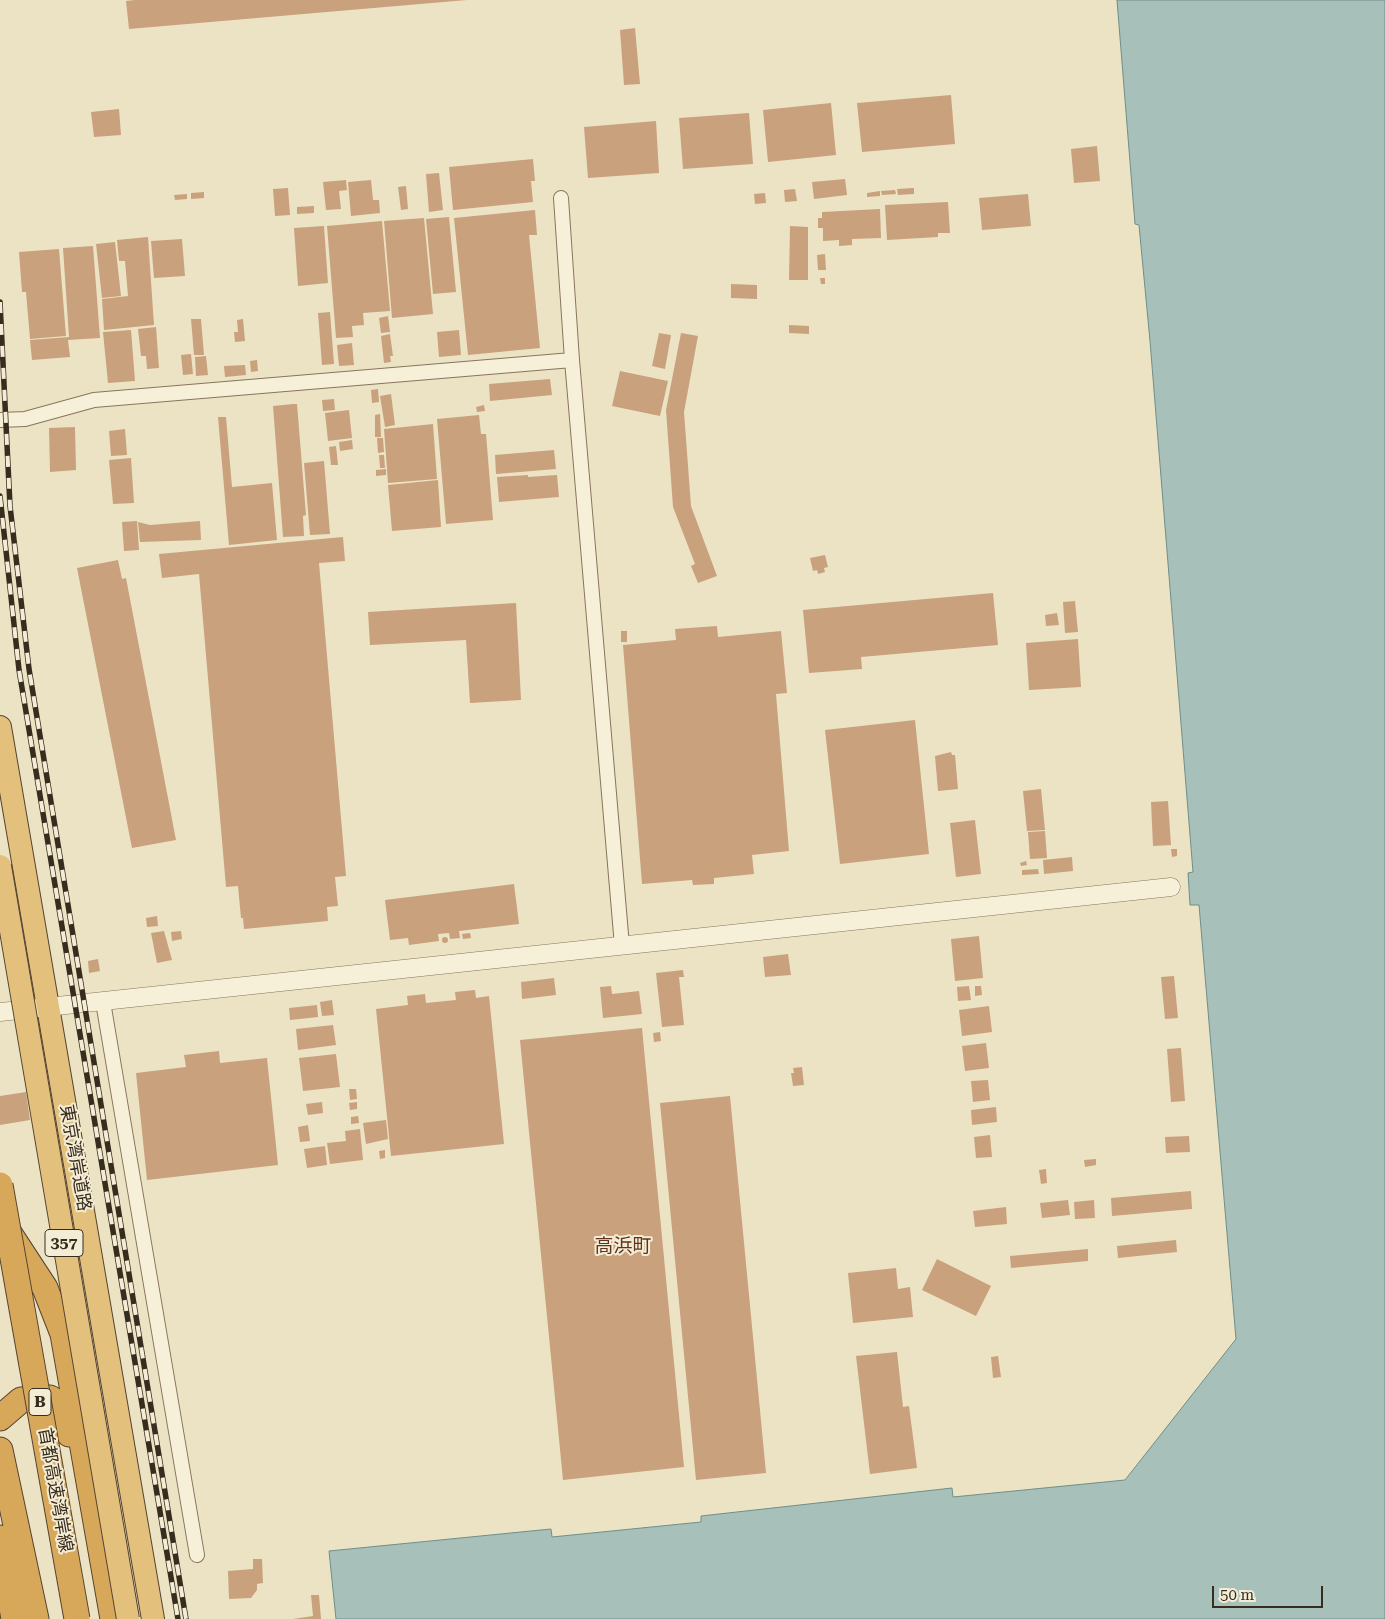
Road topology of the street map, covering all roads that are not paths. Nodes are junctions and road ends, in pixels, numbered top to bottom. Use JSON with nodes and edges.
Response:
{"nodes":[{"id":1,"x":561,"y":198,"type":"dead end"},
{"id":2,"x":572,"y":360,"type":"junction"},
{"id":3,"x":0,"y":420,"type":"edge"},
{"id":4,"x":0,"y":727,"type":"edge"},
{"id":5,"x":0,"y":866,"type":"edge"},
{"id":6,"x":1171,"y":887,"type":"dead end"},
{"id":7,"x":622,"y":946,"type":"junction"},
{"id":8,"x":103,"y":1002,"type":"junction"},
{"id":9,"x":49,"y":1008,"type":"junction"},
{"id":10,"x":0,"y":1012,"type":"edge"},
{"id":11,"x":0,"y":1185,"type":"edge"},
{"id":12,"x":9,"y":1233,"type":"junction"},
{"id":13,"x":0,"y":1418,"type":"edge"},
{"id":14,"x":0,"y":1450,"type":"edge"},
{"id":15,"x":0,"y":1538,"type":"edge"},
{"id":16,"x":197,"y":1555,"type":"dead end"},
{"id":17,"x":14,"y":1619,"type":"edge"},
{"id":18,"x":36,"y":1619,"type":"edge"},
{"id":19,"x":77,"y":1619,"type":"edge"},
{"id":20,"x":100,"y":1619,"type":"edge"},
{"id":21,"x":113,"y":1619,"type":"edge"},
{"id":22,"x":128,"y":1619,"type":"edge"},
{"id":23,"x":153,"y":1619,"type":"edge"}],
"edges":[{"from":1,"to":2,"type":"street"},
{"from":2,"to":3,"type":"street"},
{"from":2,"to":7,"type":"street"},
{"from":4,"to":9,"type":"highway","name":"東京湾岸道路","number":"357"},
{"from":5,"to":22,"type":"highway","name":"東京湾岸道路","number":"357","bridge":true},
{"from":6,"to":7,"type":"street"},
{"from":7,"to":8,"type":"street"},
{"from":8,"to":9,"type":"street"},
{"from":8,"to":16,"type":"street"},
{"from":9,"to":10,"type":"street"},
{"from":9,"to":23,"type":"highway","name":"東京湾岸道路","number":"357"},
{"from":11,"to":12,"type":"highway","name":"首都高速湾岸線","number":"B","bridge":true},
{"from":12,"to":19,"type":"highway","name":"首都高速湾岸線","number":"B","bridge":true},
{"from":12,"to":21,"type":"highway"},
{"from":13,"to":20,"type":"highway"},
{"from":14,"to":18,"type":"highway"},
{"from":15,"to":17,"type":"highway"}]}
